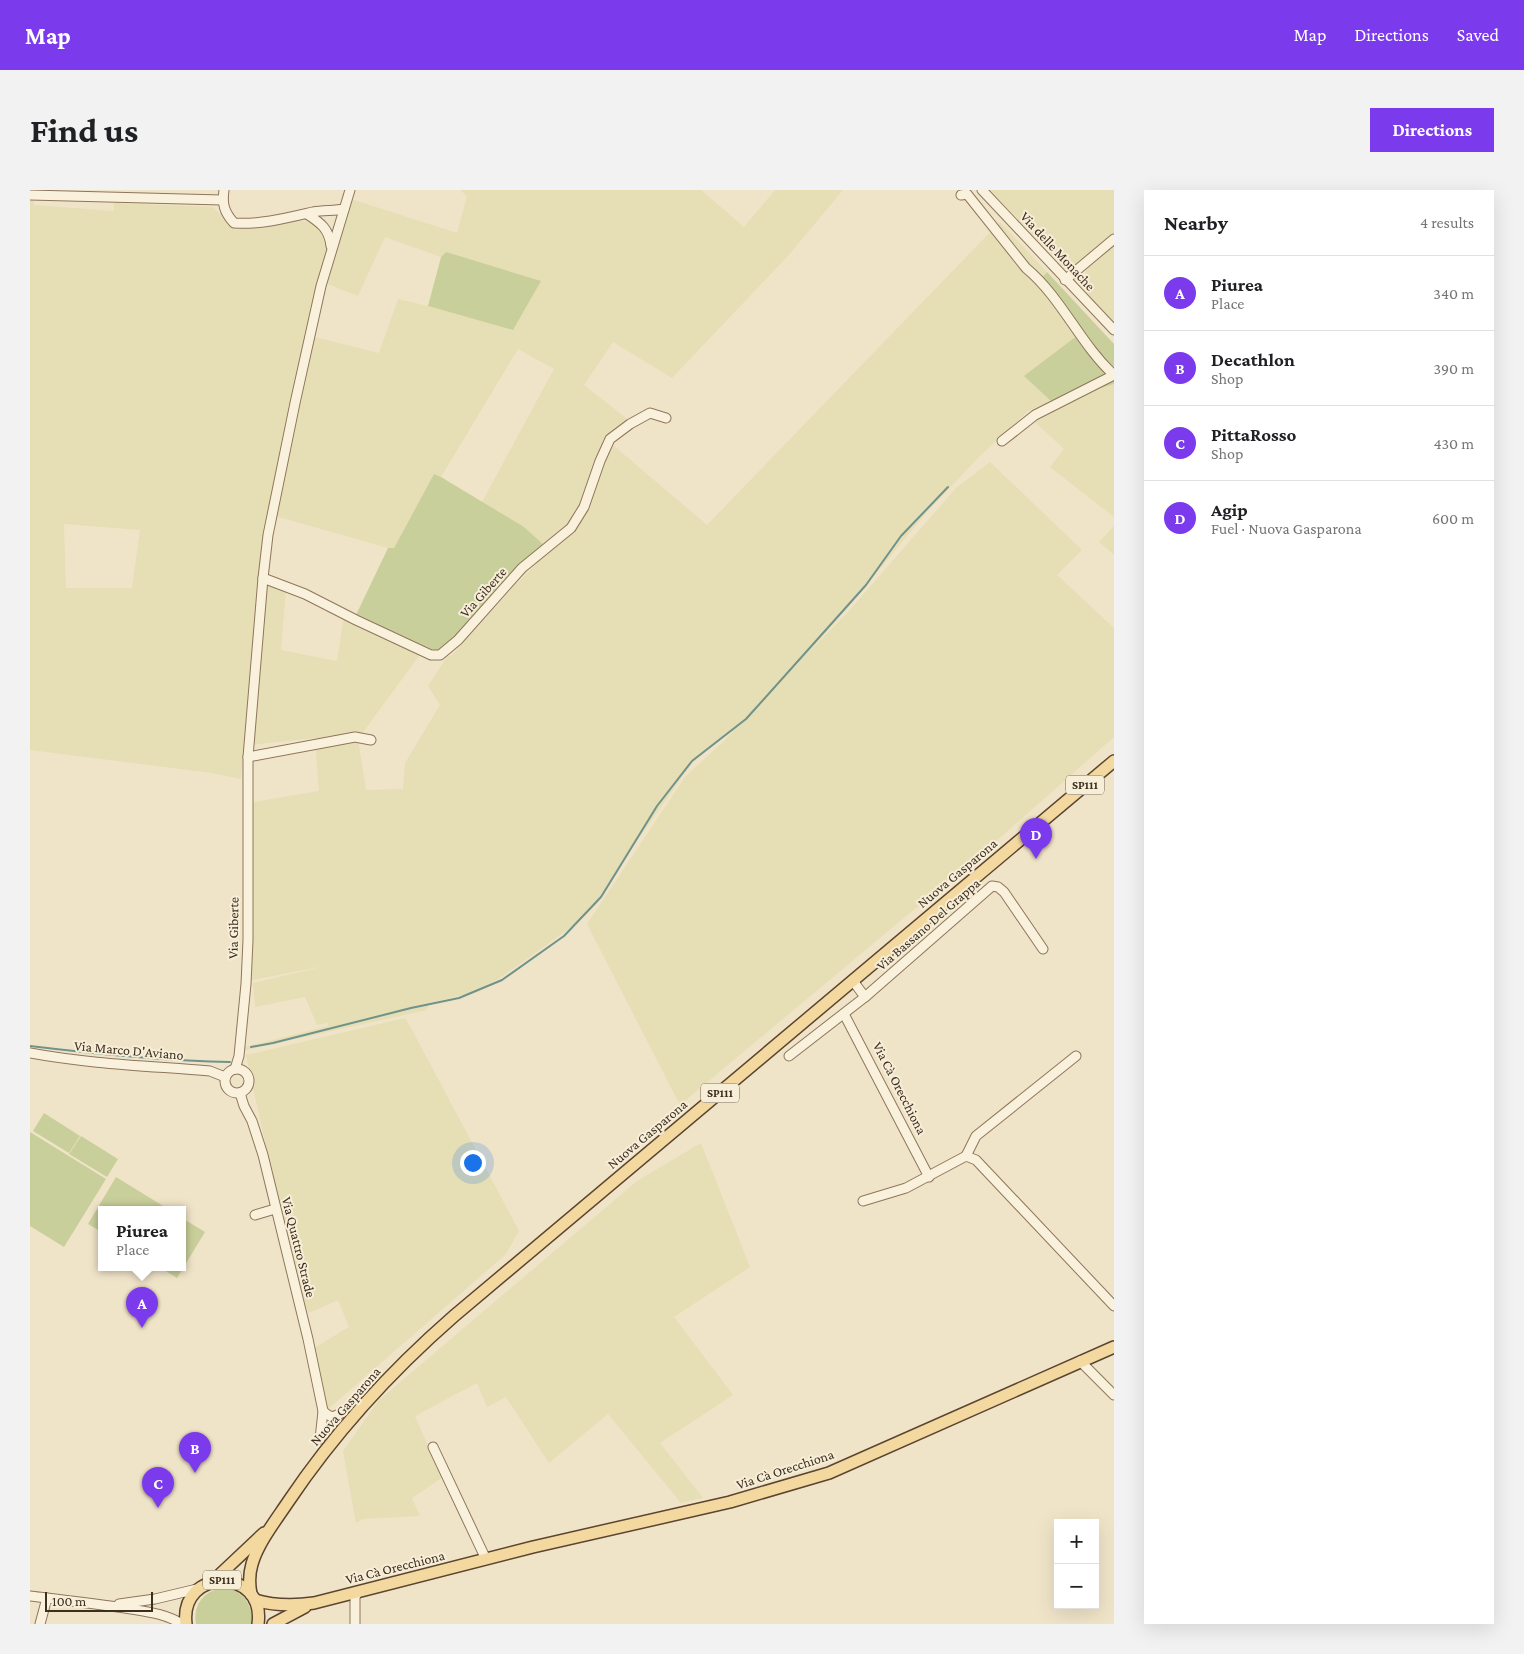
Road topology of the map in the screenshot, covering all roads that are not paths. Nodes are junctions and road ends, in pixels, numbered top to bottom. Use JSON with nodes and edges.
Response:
{"nodes":[{"id":1,"x":224,"y":190,"type":"edge"},
{"id":2,"x":350,"y":190,"type":"edge"},
{"id":3,"x":982,"y":190,"type":"edge"},
{"id":4,"x":961,"y":194,"type":"dead end"},
{"id":5,"x":30,"y":195,"type":"edge"},
{"id":6,"x":222,"y":200,"type":"junction"},
{"id":7,"x":344,"y":209,"type":"junction"},
{"id":8,"x":327,"y":211,"type":"junction"},
{"id":9,"x":307,"y":214,"type":"junction"},
{"id":10,"x":340,"y":222,"type":"junction"},
{"id":11,"x":321,"y":224,"type":"junction"},
{"id":12,"x":1114,"y":239,"type":"edge"},
{"id":13,"x":331,"y":249,"type":"junction"},
{"id":14,"x":1065,"y":280,"type":"junction"},
{"id":15,"x":1114,"y":330,"type":"edge"},
{"id":16,"x":1114,"y":375,"type":"edge"},
{"id":17,"x":666,"y":418,"type":"dead end"},
{"id":18,"x":1002,"y":441,"type":"dead end"},
{"id":19,"x":262,"y":578,"type":"junction"},
{"id":20,"x":371,"y":740,"type":"dead end"},
{"id":21,"x":1114,"y":754,"type":"edge"},
{"id":22,"x":248,"y":756,"type":"junction"},
{"id":23,"x":1114,"y":761,"type":"edge"},
{"id":24,"x":1056,"y":810,"type":"junction"},
{"id":25,"x":1043,"y":949,"type":"dead end"},
{"id":26,"x":853,"y":981,"type":"junction"},
{"id":27,"x":865,"y":997,"type":"junction"},
{"id":28,"x":844,"y":1014,"type":"junction"},
{"id":29,"x":30,"y":1053,"type":"edge"},
{"id":30,"x":789,"y":1056,"type":"dead end"},
{"id":31,"x":1076,"y":1056,"type":"dead end"},
{"id":32,"x":234,"y":1069,"type":"junction"},
{"id":33,"x":225,"y":1077,"type":"junction"},
{"id":34,"x":240,"y":1093,"type":"junction"},
{"id":35,"x":966,"y":1156,"type":"junction"},
{"id":36,"x":929,"y":1177,"type":"junction"},
{"id":37,"x":863,"y":1201,"type":"dead end"},
{"id":38,"x":275,"y":1209,"type":"junction"},
{"id":39,"x":255,"y":1215,"type":"dead end"},
{"id":40,"x":1114,"y":1306,"type":"edge"},
{"id":41,"x":1114,"y":1347,"type":"edge"},
{"id":42,"x":1080,"y":1361,"type":"junction"},
{"id":43,"x":1114,"y":1396,"type":"edge"},
{"id":44,"x":323,"y":1411,"type":"junction"},
{"id":45,"x":344,"y":1412,"type":"dead end"},
{"id":46,"x":320,"y":1439,"type":"dead end"},
{"id":47,"x":433,"y":1447,"type":"dead end"},
{"id":48,"x":275,"y":1520,"type":"junction"},
{"id":49,"x":484,"y":1560,"type":"junction"},
{"id":50,"x":211,"y":1582,"type":"junction"},
{"id":51,"x":198,"y":1590,"type":"junction"},
{"id":52,"x":358,"y":1592,"type":"junction"},
{"id":53,"x":30,"y":1596,"type":"edge"},
{"id":54,"x":253,"y":1597,"type":"junction"},
{"id":55,"x":47,"y":1598,"type":"junction"},
{"id":56,"x":314,"y":1603,"type":"junction"},
{"id":57,"x":109,"y":1606,"type":"junction"},
{"id":58,"x":40,"y":1624,"type":"edge"},
{"id":59,"x":184,"y":1624,"type":"edge"},
{"id":60,"x":258,"y":1624,"type":"edge"},
{"id":61,"x":273,"y":1624,"type":"edge"},
{"id":62,"x":355,"y":1624,"type":"edge"}],
"edges":[{"from":1,"to":6,"type":"street"},
{"from":2,"to":7,"type":"street","name":"Via Giberte"},
{"from":3,"to":14,"type":"street","name":"Via delle Monache"},
{"from":4,"to":16,"type":"street"},
{"from":5,"to":6,"type":"street"},
{"from":6,"to":9,"type":"street"},
{"from":7,"to":8,"type":"street"},
{"from":7,"to":10,"type":"street","name":"Via Giberte"},
{"from":8,"to":9,"type":"street"},
{"from":8,"to":10,"type":"street"},
{"from":9,"to":11,"type":"street"},
{"from":10,"to":11,"type":"street"},
{"from":10,"to":13,"type":"street","name":"Via Giberte"},
{"from":11,"to":13,"type":"street"},
{"from":12,"to":14,"type":"street"},
{"from":13,"to":19,"type":"street","name":"Via Giberte"},
{"from":14,"to":15,"type":"street","name":"Via delle Monache"},
{"from":16,"to":18,"type":"street"},
{"from":17,"to":19,"type":"street","name":"Via Giberte"},
{"from":19,"to":22,"type":"street","name":"Via Giberte"},
{"from":20,"to":22,"type":"street"},
{"from":21,"to":24,"type":"street"},
{"from":22,"to":32,"type":"street","name":"Via Giberte"},
{"from":23,"to":24,"type":"main road","name":"Nuova Gasparona","number":"SP111"},
{"from":24,"to":26,"type":"main road","name":"Nuova Gasparona","number":"SP111"},
{"from":25,"to":27,"type":"street","name":"Via Bassano Del Grappa"},
{"from":26,"to":27,"type":"street"},
{"from":26,"to":48,"type":"main road","name":"Nuova Gasparona","number":"SP111"},
{"from":27,"to":28,"type":"street","name":"Via Bassano Del Grappa"},
{"from":28,"to":30,"type":"street","name":"Via Bassano Del Grappa"},
{"from":28,"to":36,"type":"street","name":"Via Cà Orecchiona"},
{"from":29,"to":33,"type":"street","name":"Via Marco D'Aviano"},
{"from":31,"to":35,"type":"street"},
{"from":32,"to":33,"type":"street"},
{"from":32,"to":34,"type":"street"},
{"from":33,"to":34,"type":"street"},
{"from":34,"to":38,"type":"street","name":"Via Quattro Strade"},
{"from":35,"to":36,"type":"street"},
{"from":35,"to":40,"type":"street"},
{"from":36,"to":37,"type":"street"},
{"from":38,"to":39,"type":"street"},
{"from":38,"to":44,"type":"street","name":"Via Quattro Strade"},
{"from":41,"to":42,"type":"main road","name":"Via Cà Orecchiona"},
{"from":42,"to":43,"type":"street"},
{"from":42,"to":49,"type":"main road","name":"Via Cà Orecchiona"},
{"from":44,"to":45,"type":"street"},
{"from":44,"to":46,"type":"street","name":"Via Quattro Strade"},
{"from":47,"to":49,"type":"street"},
{"from":48,"to":50,"type":"main road","name":"Nuova Gasparona","number":"SP111"},
{"from":48,"to":54,"type":"main road","name":"Nuova Gasparona","number":"SP111"},
{"from":49,"to":52,"type":"main road","name":"Via Cà Orecchiona"},
{"from":50,"to":51,"type":"main road","name":"Nuova Gasparona","number":"SP111"},
{"from":50,"to":54,"type":"main road","number":"SP111"},
{"from":51,"to":57,"type":"street"},
{"from":51,"to":59,"type":"main road","name":"Nuova Gasparona","number":"SP111"},
{"from":52,"to":56,"type":"main road","name":"Via Cà Orecchiona"},
{"from":52,"to":62,"type":"street"},
{"from":53,"to":55,"type":"street"},
{"from":54,"to":56,"type":"main road","name":"Via Cà Orecchiona"},
{"from":54,"to":60,"type":"main road","name":"Nuova Gasparona","number":"SP111"},
{"from":55,"to":57,"type":"street"},
{"from":55,"to":58,"type":"street"},
{"from":56,"to":61,"type":"main road","name":"Via Cà Orecchiona"},
{"from":57,"to":59,"type":"street"}]}
